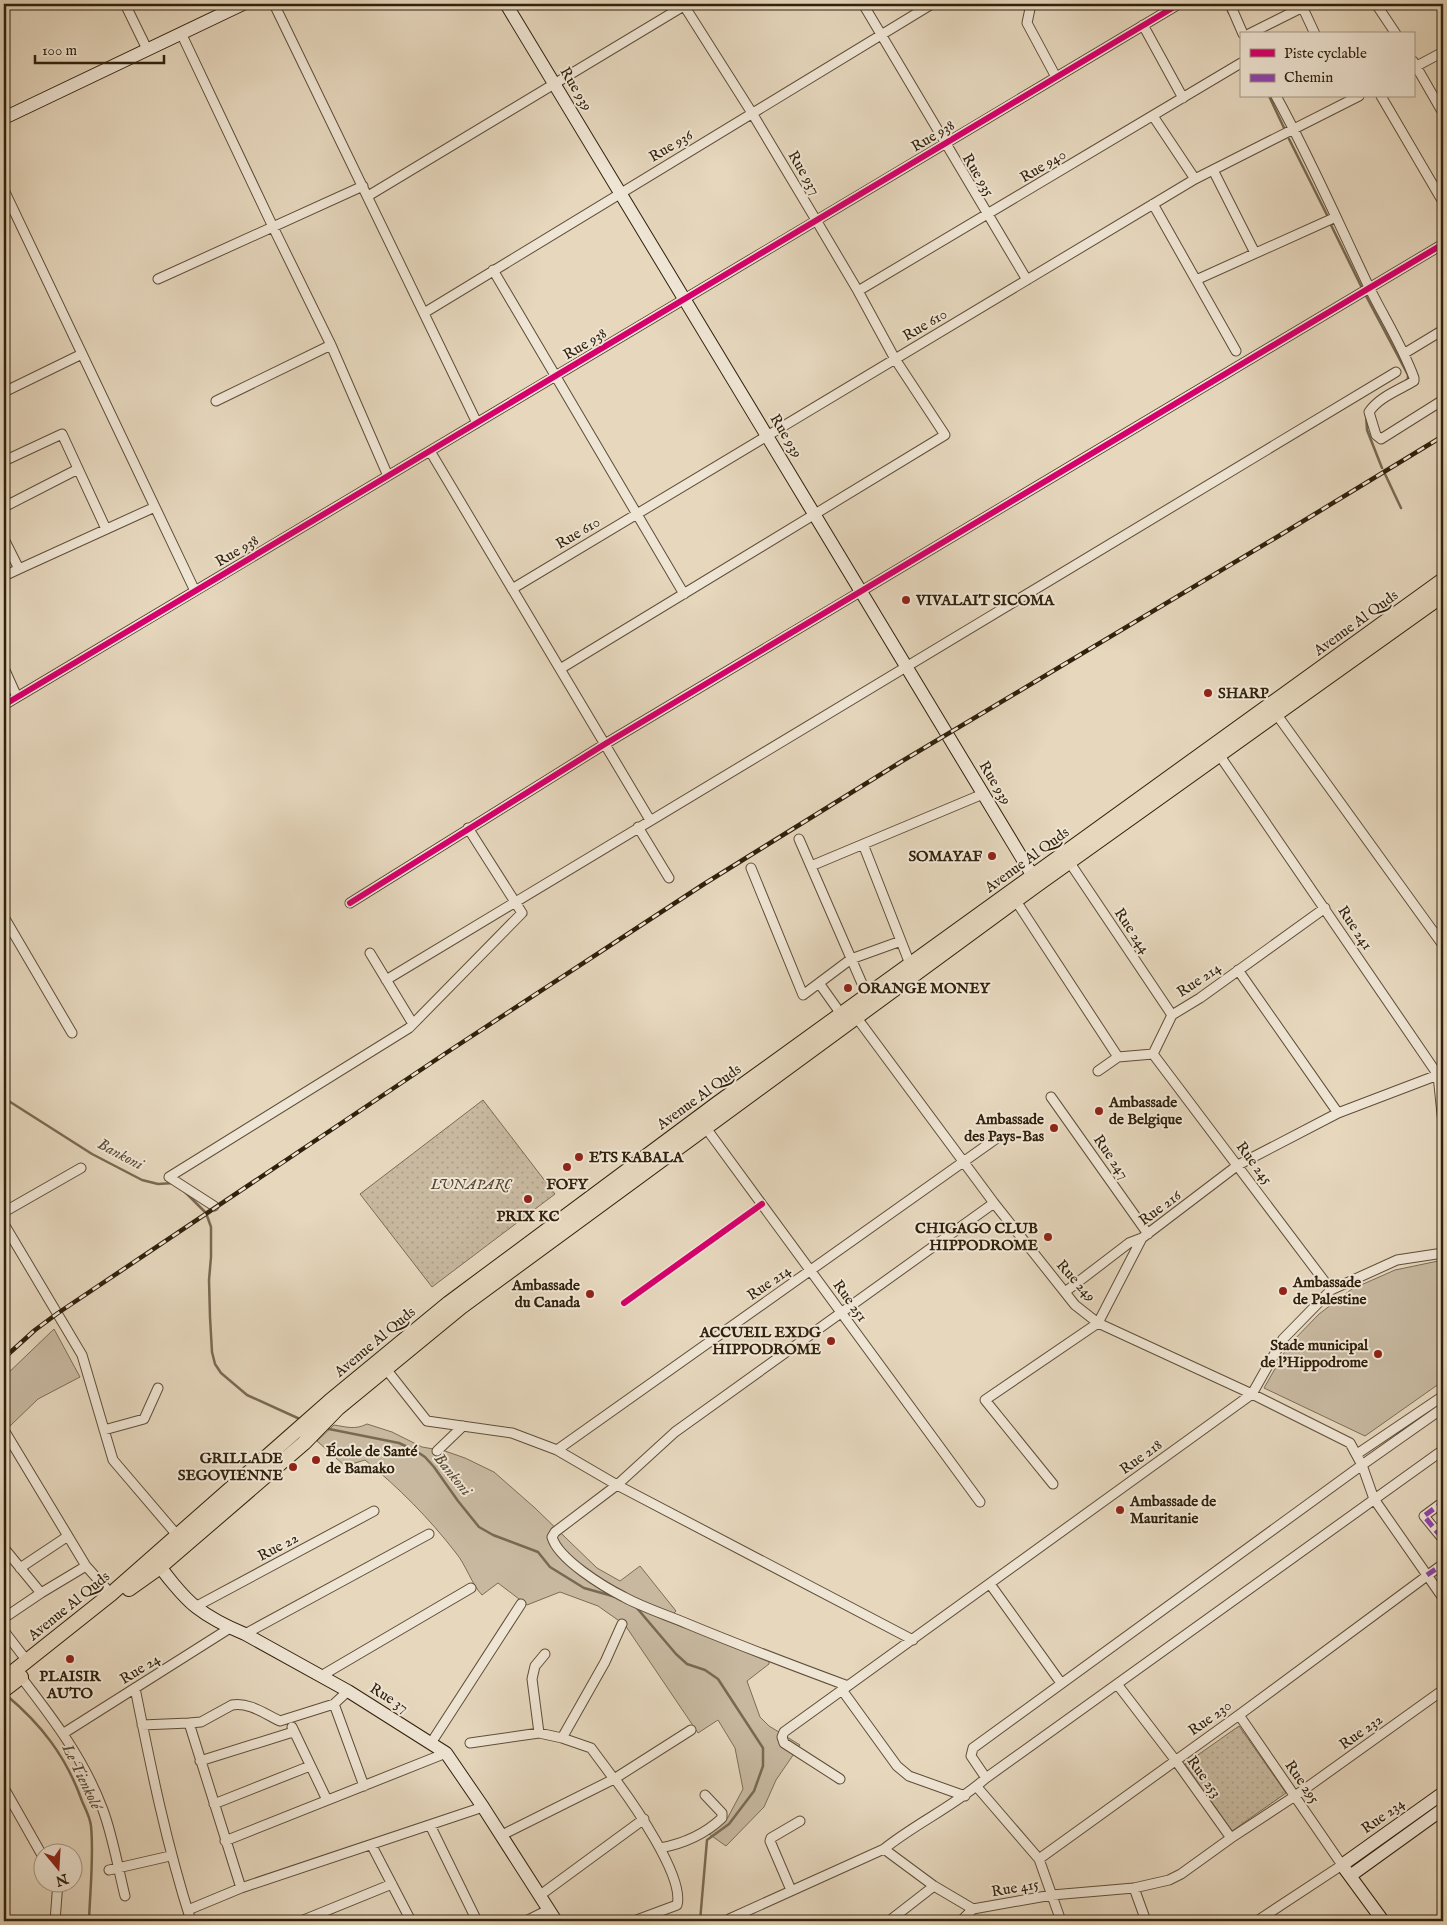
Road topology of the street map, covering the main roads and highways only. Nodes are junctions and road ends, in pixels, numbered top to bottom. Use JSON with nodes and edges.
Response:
{"nodes":[{"id":1,"x":243,"y":4,"type":"edge"},
{"id":2,"x":506,"y":4,"type":"edge"},
{"id":3,"x":4,"y":118,"type":"edge"},
{"id":4,"x":1443,"y":580,"type":"edge"},
{"id":5,"x":1443,"y":595,"type":"edge"},
{"id":6,"x":1036,"y":880,"type":"junction"},
{"id":7,"x":849,"y":1013,"type":"junction"},
{"id":8,"x":702,"y":1123,"type":"junction"},
{"id":9,"x":334,"y":1404,"type":"junction"},
{"id":10,"x":157,"y":1562,"type":"junction"},
{"id":11,"x":10,"y":1683,"type":"edge"},
{"id":12,"x":1443,"y":1793,"type":"edge"},
{"id":13,"x":1443,"y":1810,"type":"edge"},
{"id":14,"x":1350,"y":1876,"type":"junction"},
{"id":15,"x":556,"y":1921,"type":"edge"},
{"id":16,"x":1383,"y":1921,"type":"edge"}],
"edges":[{"from":1,"to":3,"type":"main road"},
{"from":2,"to":6,"type":"main road","name":"Rue 939"},
{"from":4,"to":6,"type":"main road","name":"Avenue Al Quds"},
{"from":5,"to":6,"type":"main road","name":"Avenue Al Quds"},
{"from":6,"to":7,"type":"main road","name":"Avenue Al Quds"},
{"from":6,"to":7,"type":"main road","name":"Avenue Al Quds"},
{"from":7,"to":8,"type":"main road","name":"Avenue Al Quds"},
{"from":8,"to":9,"type":"main road","name":"Avenue Al Quds"},
{"from":8,"to":9,"type":"main road","name":"Avenue Al Quds"},
{"from":9,"to":10,"type":"main road","name":"Avenue Al Quds"},
{"from":9,"to":10,"type":"main road","name":"Avenue Al Quds"},
{"from":10,"to":11,"type":"main road","name":"Avenue Al Quds"},
{"from":10,"to":11,"type":"main road","name":"Avenue Al Quds"},
{"from":10,"to":15,"type":"main road","name":"Rue 37"},
{"from":12,"to":14,"type":"main road","name":"Rue 234"},
{"from":13,"to":14,"type":"main road","name":"Rue 234"},
{"from":14,"to":16,"type":"main road"}]}
